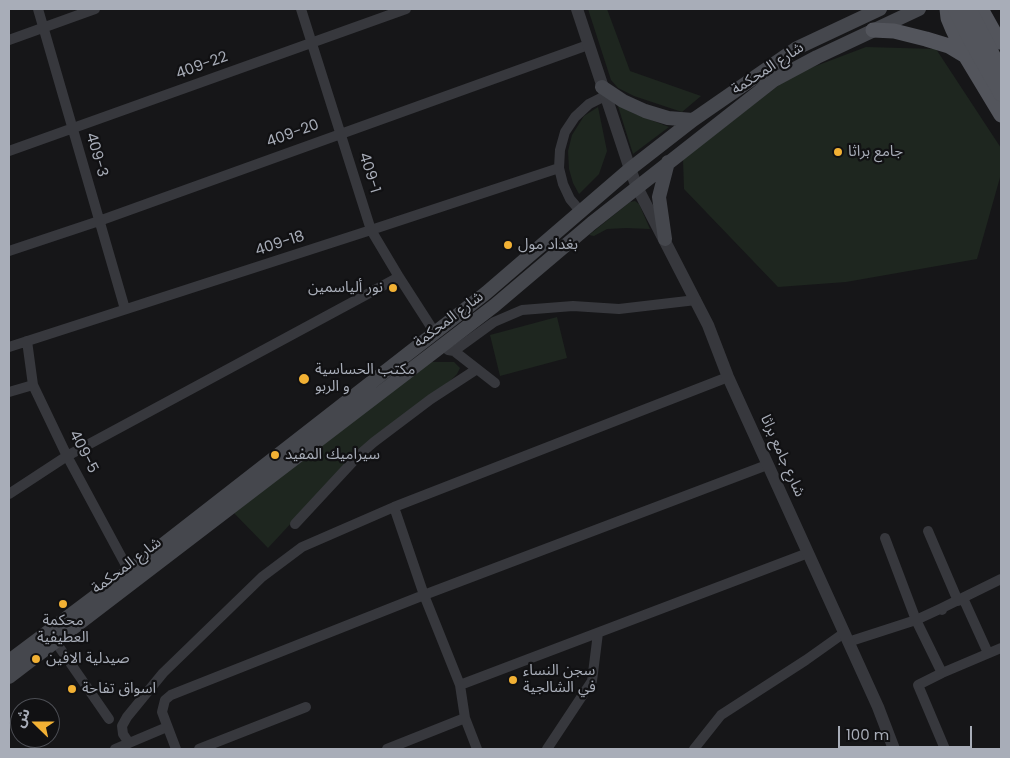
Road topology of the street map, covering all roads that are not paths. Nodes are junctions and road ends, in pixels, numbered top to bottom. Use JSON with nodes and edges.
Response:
{"nodes":[{"id":1,"x":38,"y":9,"type":"edge"},
{"id":2,"x":95,"y":9,"type":"edge"},
{"id":3,"x":301,"y":9,"type":"edge"},
{"id":4,"x":406,"y":9,"type":"edge"},
{"id":5,"x":577,"y":9,"type":"edge"},
{"id":6,"x":880,"y":9,"type":"edge"},
{"id":7,"x":920,"y":9,"type":"edge"},
{"id":8,"x":946,"y":9,"type":"edge"},
{"id":9,"x":956,"y":9,"type":"edge"},
{"id":10,"x":969,"y":9,"type":"edge"},
{"id":11,"x":981,"y":9,"type":"edge"},
{"id":12,"x":992,"y":9,"type":"edge"},
{"id":13,"x":44,"y":28,"type":"junction"},
{"id":14,"x":873,"y":30,"type":"junction"},
{"id":15,"x":9,"y":40,"type":"edge"},
{"id":16,"x":998,"y":40,"type":"edge"},
{"id":17,"x":312,"y":43,"type":"junction"},
{"id":18,"x":588,"y":45,"type":"junction"},
{"id":19,"x":967,"y":60,"type":"junction"},
{"id":20,"x":1001,"y":71,"type":"edge"},
{"id":21,"x":604,"y":91,"type":"junction"},
{"id":22,"x":1001,"y":94,"type":"edge"},
{"id":23,"x":1001,"y":115,"type":"edge"},
{"id":24,"x":693,"y":120,"type":"junction"},
{"id":25,"x":72,"y":128,"type":"junction"},
{"id":26,"x":341,"y":133,"type":"junction"},
{"id":27,"x":9,"y":151,"type":"edge"},
{"id":28,"x":668,"y":162,"type":"junction"},
{"id":29,"x":559,"y":168,"type":"junction"},
{"id":30,"x":630,"y":168,"type":"junction"},
{"id":31,"x":637,"y":187,"type":"junction"},
{"id":32,"x":581,"y":212,"type":"junction"},
{"id":33,"x":99,"y":220,"type":"junction"},
{"id":34,"x":371,"y":230,"type":"junction"},
{"id":35,"x":665,"y":239,"type":"junction"},
{"id":36,"x":9,"y":251,"type":"edge"},
{"id":37,"x":398,"y":277,"type":"junction"},
{"id":38,"x":696,"y":300,"type":"junction"},
{"id":39,"x":125,"y":309,"type":"junction"},
{"id":40,"x":439,"y":339,"type":"junction"},
{"id":41,"x":27,"y":342,"type":"junction"},
{"id":42,"x":9,"y":347,"type":"edge"},
{"id":43,"x":454,"y":351,"type":"junction"},
{"id":44,"x":476,"y":369,"type":"junction"},
{"id":45,"x":728,"y":377,"type":"junction"},
{"id":46,"x":495,"y":383,"type":"dead end"},
{"id":47,"x":32,"y":385,"type":"junction"},
{"id":48,"x":9,"y":392,"type":"edge"},
{"id":49,"x":67,"y":456,"type":"junction"},
{"id":50,"x":767,"y":464,"type":"junction"},
{"id":51,"x":9,"y":494,"type":"edge"},
{"id":52,"x":394,"y":506,"type":"junction"},
{"id":53,"x":295,"y":524,"type":"dead end"},
{"id":54,"x":928,"y":531,"type":"dead end"},
{"id":55,"x":885,"y":538,"type":"dead end"},
{"id":56,"x":808,"y":553,"type":"junction"},
{"id":57,"x":129,"y":571,"type":"junction"},
{"id":58,"x":1001,"y":579,"type":"edge"},
{"id":59,"x":424,"y":595,"type":"junction"},
{"id":60,"x":961,"y":600,"type":"junction"},
{"id":61,"x":916,"y":620,"type":"junction"},
{"id":62,"x":598,"y":633,"type":"junction"},
{"id":63,"x":846,"y":638,"type":"junction"},
{"id":64,"x":55,"y":641,"type":"junction"},
{"id":65,"x":1001,"y":648,"type":"edge"},
{"id":66,"x":988,"y":653,"type":"junction"},
{"id":67,"x":9,"y":661,"type":"edge"},
{"id":68,"x":942,"y":673,"type":"junction"},
{"id":69,"x":9,"y":677,"type":"edge"},
{"id":70,"x":460,"y":685,"type":"junction"},
{"id":71,"x":152,"y":686,"type":"junction"},
{"id":72,"x":165,"y":700,"type":"junction"},
{"id":73,"x":306,"y":707,"type":"dead end"},
{"id":74,"x":465,"y":718,"type":"junction"},
{"id":75,"x":109,"y":719,"type":"dead end"},
{"id":76,"x":167,"y":727,"type":"junction"},
{"id":77,"x":129,"y":743,"type":"junction"},
{"id":78,"x":894,"y":747,"type":"edge"},
{"id":79,"x":115,"y":749,"type":"edge"},
{"id":80,"x":176,"y":749,"type":"edge"},
{"id":81,"x":199,"y":749,"type":"edge"},
{"id":82,"x":387,"y":749,"type":"edge"},
{"id":83,"x":477,"y":749,"type":"edge"},
{"id":84,"x":547,"y":749,"type":"edge"},
{"id":85,"x":694,"y":749,"type":"edge"},
{"id":86,"x":945,"y":749,"type":"edge"}],
"edges":[{"from":1,"to":13,"type":"street","name":"409-3"},
{"from":2,"to":13,"type":"street"},
{"from":3,"to":17,"type":"street","name":"409-1"},
{"from":4,"to":17,"type":"street","name":"409-22"},
{"from":5,"to":18,"type":"street","name":"شارع جامع براثا"},
{"from":6,"to":24,"type":"main road","name":"شارع المحكمة"},
{"from":7,"to":14,"type":"main road","name":"شارع المحكمة"},
{"from":8,"to":19,"type":"main road"},
{"from":9,"to":22,"type":"main road","bridge":true},
{"from":10,"to":20,"type":"main road","bridge":true},
{"from":11,"to":16,"type":"main road"},
{"from":12,"to":16,"type":"main road"},
{"from":13,"to":15,"type":"street"},
{"from":13,"to":25,"type":"street","name":"409-3"},
{"from":14,"to":19,"type":"main road"},
{"from":14,"to":28,"type":"main road","name":"شارع المحكمة"},
{"from":16,"to":19,"type":"main road"},
{"from":17,"to":25,"type":"street","name":"409-22"},
{"from":17,"to":26,"type":"street","name":"409-1"},
{"from":18,"to":21,"type":"street","name":"شارع جامع براثا"},
{"from":18,"to":26,"type":"street","name":"409-20"},
{"from":19,"to":23,"type":"main road"},
{"from":21,"to":24,"type":"main road"},
{"from":21,"to":29,"type":"street"},
{"from":21,"to":30,"type":"street","name":"شارع جامع براثا"},
{"from":24,"to":30,"type":"main road","name":"شارع المحكمة"},
{"from":25,"to":27,"type":"street","name":"409-22"},
{"from":25,"to":33,"type":"street","name":"409-3"},
{"from":26,"to":33,"type":"street","name":"409-20"},
{"from":26,"to":34,"type":"street","name":"409-1"},
{"from":28,"to":31,"type":"main road","name":"شارع المحكمة"},
{"from":28,"to":35,"type":"main road"},
{"from":29,"to":32,"type":"street"},
{"from":29,"to":34,"type":"street","name":"409-18"},
{"from":30,"to":31,"type":"street","name":"شارع جامع براثا"},
{"from":30,"to":32,"type":"main road","name":"شارع المحكمة"},
{"from":31,"to":35,"type":"street","name":"شارع جامع براثا"},
{"from":31,"to":40,"type":"main road","name":"شارع المحكمة"},
{"from":32,"to":40,"type":"main road","name":"شارع المحكمة"},
{"from":33,"to":36,"type":"street","name":"409-20"},
{"from":33,"to":39,"type":"street","name":"409-3"},
{"from":34,"to":37,"type":"street","name":"409-1"},
{"from":34,"to":39,"type":"street","name":"409-18"},
{"from":35,"to":38,"type":"street","name":"شارع جامع براثا"},
{"from":37,"to":40,"type":"street","name":"409-1"},
{"from":37,"to":49,"type":"street"},
{"from":38,"to":43,"type":"street"},
{"from":38,"to":45,"type":"street","name":"شارع جامع براثا"},
{"from":39,"to":41,"type":"street","name":"409-18"},
{"from":40,"to":43,"type":"street"},
{"from":40,"to":57,"type":"main road","name":"شارع المحكمة"},
{"from":40,"to":64,"type":"main road","name":"شارع المحكمة"},
{"from":41,"to":42,"type":"street","name":"409-18"},
{"from":41,"to":47,"type":"street","name":"409-5"},
{"from":43,"to":44,"type":"street"},
{"from":44,"to":46,"type":"street"},
{"from":44,"to":53,"type":"street"},
{"from":45,"to":50,"type":"street","name":"شارع جامع براثا"},
{"from":45,"to":52,"type":"street"},
{"from":47,"to":48,"type":"street"},
{"from":47,"to":49,"type":"street","name":"409-5"},
{"from":49,"to":51,"type":"street"},
{"from":49,"to":57,"type":"street","name":"409-5"},
{"from":50,"to":56,"type":"street","name":"شارع جامع براثا"},
{"from":50,"to":59,"type":"street"},
{"from":52,"to":59,"type":"street"},
{"from":52,"to":71,"type":"street"},
{"from":54,"to":60,"type":"street"},
{"from":55,"to":61,"type":"street"},
{"from":56,"to":62,"type":"street"},
{"from":56,"to":63,"type":"street","name":"شارع جامع براثا"},
{"from":57,"to":67,"type":"main road","name":"شارع المحكمة"},
{"from":58,"to":60,"type":"street"},
{"from":59,"to":70,"type":"street"},
{"from":59,"to":72,"type":"street"},
{"from":60,"to":61,"type":"street"},
{"from":60,"to":66,"type":"street"},
{"from":61,"to":63,"type":"street"},
{"from":61,"to":68,"type":"street"},
{"from":62,"to":70,"type":"street"},
{"from":62,"to":84,"type":"street"},
{"from":63,"to":78,"type":"street","name":"شارع جامع براثا"},
{"from":63,"to":85,"type":"street"},
{"from":64,"to":69,"type":"main road","name":"شارع المحكمة"},
{"from":64,"to":75,"type":"street"},
{"from":65,"to":66,"type":"street"},
{"from":66,"to":68,"type":"street"},
{"from":68,"to":86,"type":"street"},
{"from":70,"to":74,"type":"street"},
{"from":71,"to":72,"type":"street"},
{"from":71,"to":77,"type":"street"},
{"from":72,"to":76,"type":"street"},
{"from":73,"to":81,"type":"street"},
{"from":74,"to":82,"type":"street"},
{"from":74,"to":83,"type":"street"},
{"from":76,"to":77,"type":"street"},
{"from":76,"to":80,"type":"street"},
{"from":77,"to":79,"type":"street"}]}
